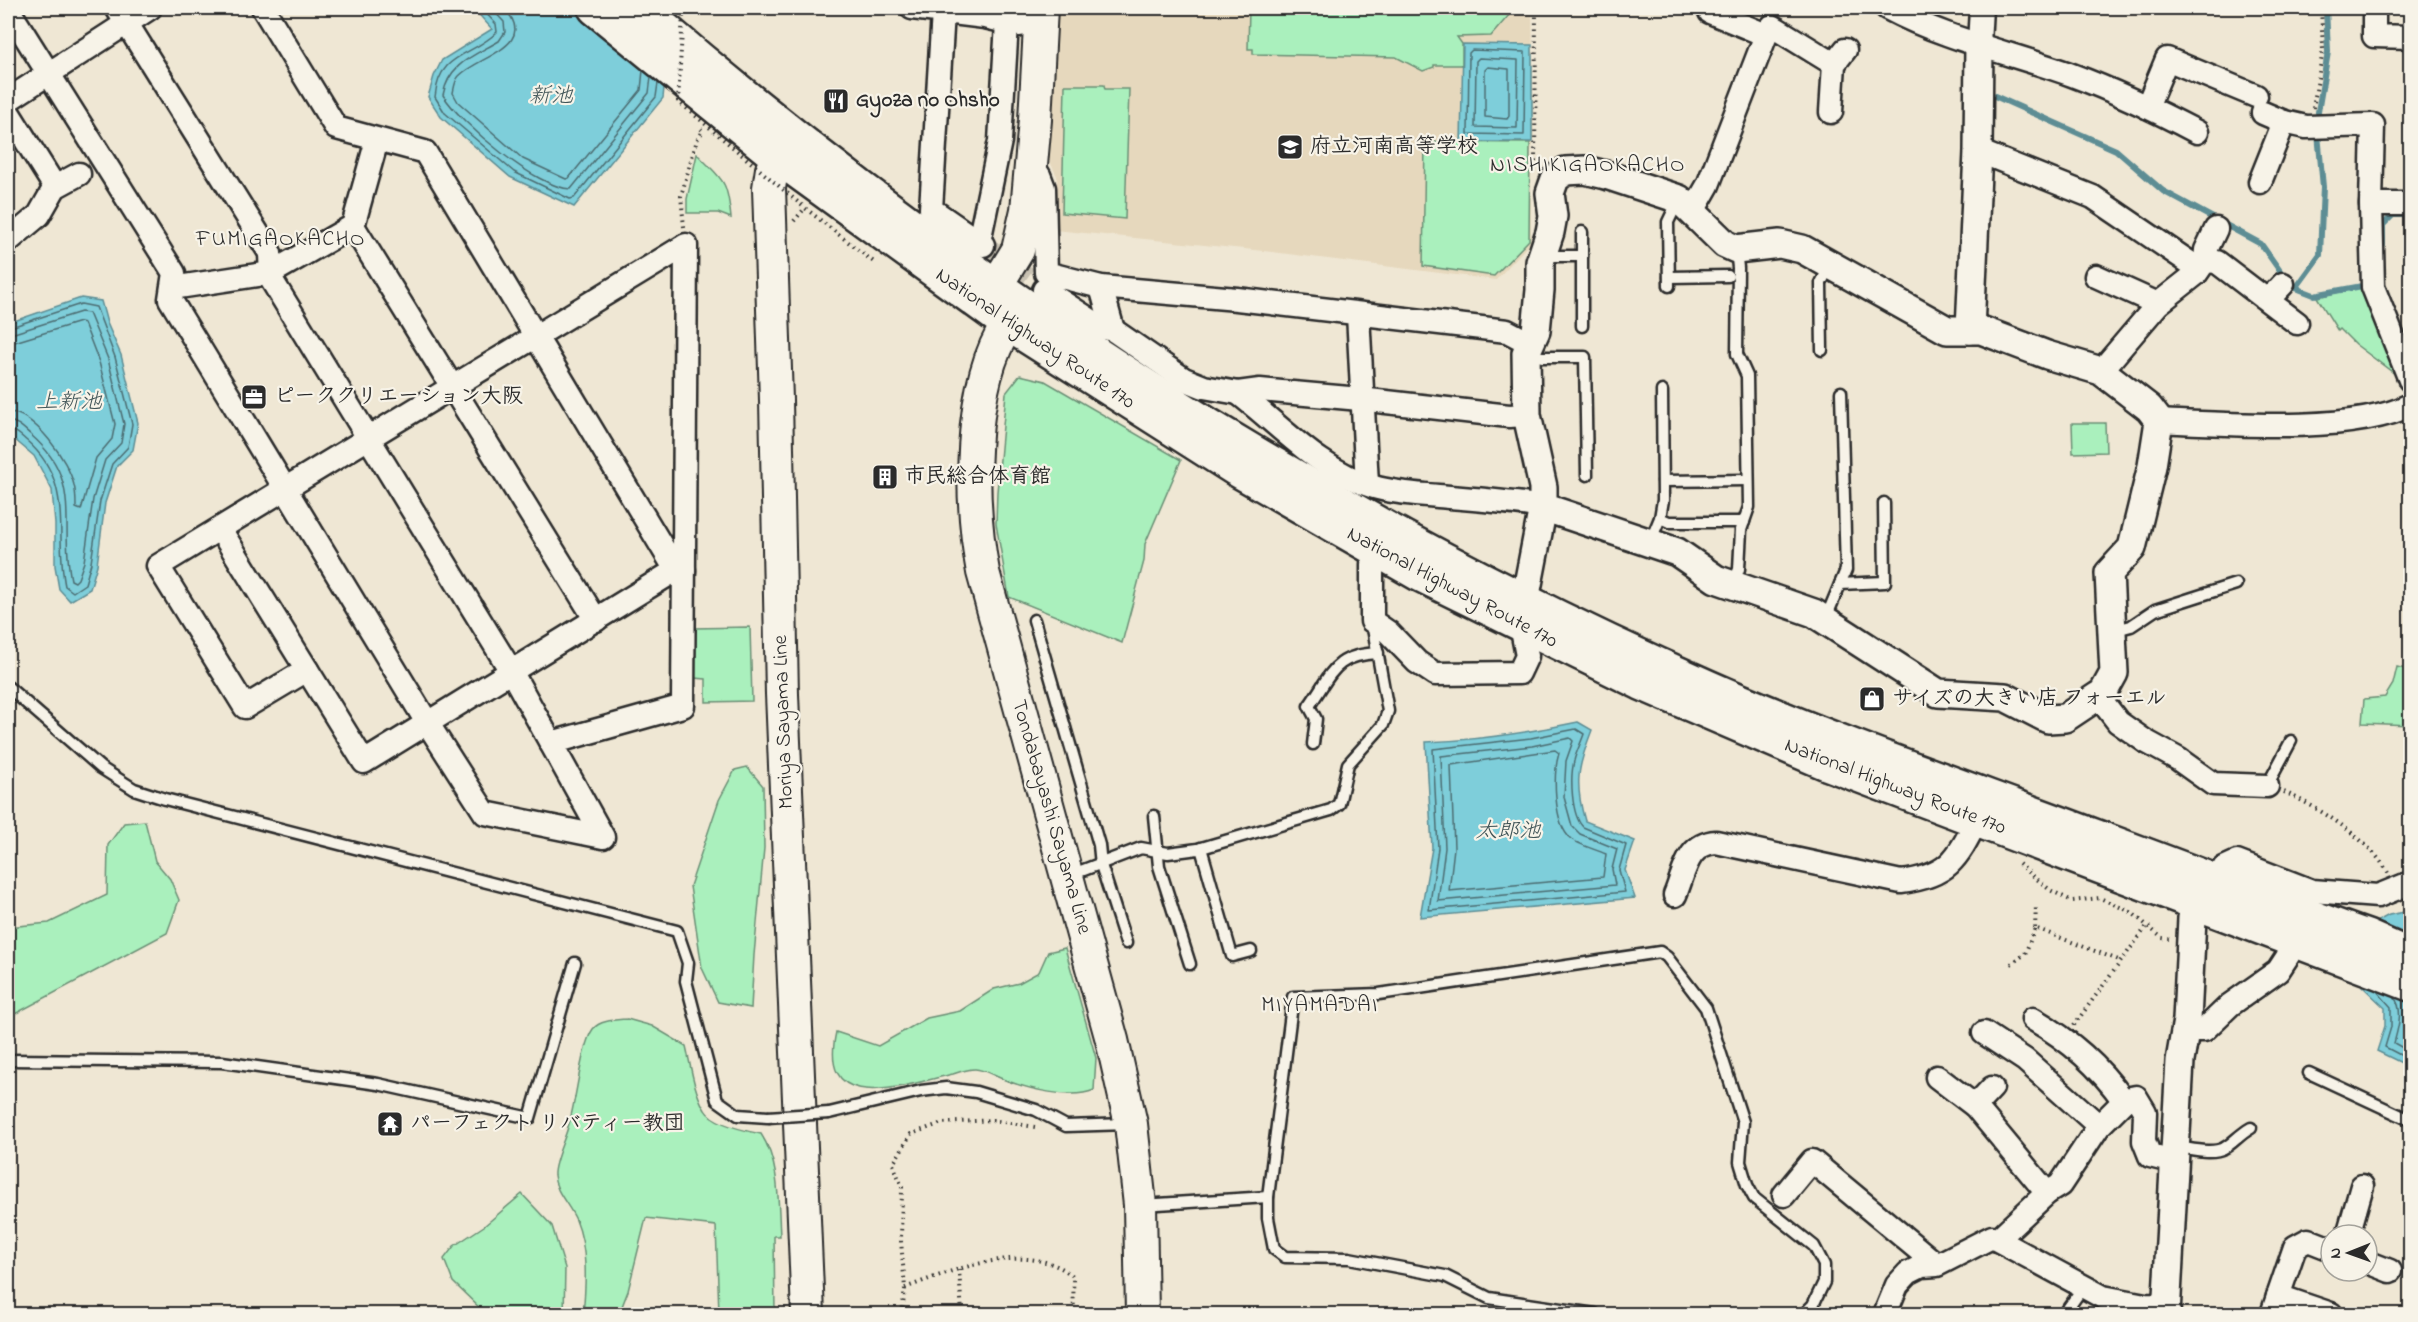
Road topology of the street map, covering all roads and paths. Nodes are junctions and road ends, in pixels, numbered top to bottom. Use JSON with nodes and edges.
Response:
{"nodes":[{"id":1,"x":150,"y":8,"type":"edge"},
{"id":2,"x":263,"y":8,"type":"edge"},
{"id":3,"x":595,"y":8,"type":"edge"},
{"id":4,"x":912,"y":8,"type":"edge"},
{"id":5,"x":1536,"y":8,"type":"edge"},
{"id":6,"x":1887,"y":8,"type":"edge"},
{"id":7,"x":1981,"y":8,"type":"edge"},
{"id":8,"x":2321,"y":8,"type":"edge"},
{"id":9,"x":2374,"y":8,"type":"edge"},
{"id":10,"x":8,"y":9,"type":"edge"},
{"id":11,"x":943,"y":12,"type":"junction"},
{"id":12,"x":1710,"y":12,"type":"dead end"},
{"id":13,"x":121,"y":15,"type":"edge"},
{"id":14,"x":1041,"y":17,"type":"edge"},
{"id":15,"x":654,"y":21,"type":"edge"},
{"id":16,"x":1007,"y":23,"type":"junction"},
{"id":17,"x":1766,"y":35,"type":"junction"},
{"id":18,"x":2410,"y":38,"type":"edge"},
{"id":19,"x":1979,"y":44,"type":"junction"},
{"id":20,"x":48,"y":74,"type":"junction"},
{"id":21,"x":8,"y":100,"type":"edge"},
{"id":22,"x":2148,"y":107,"type":"junction"},
{"id":23,"x":8,"y":112,"type":"edge"},
{"id":24,"x":1831,"y":112,"type":"dead end"},
{"id":25,"x":2284,"y":122,"type":"junction"},
{"id":26,"x":699,"y":127,"type":"dead end"},
{"id":27,"x":2312,"y":127,"type":"junction"},
{"id":28,"x":2197,"y":132,"type":"dead end"},
{"id":29,"x":377,"y":140,"type":"junction"},
{"id":30,"x":787,"y":147,"type":"junction"},
{"id":31,"x":1978,"y":151,"type":"junction"},
{"id":32,"x":1030,"y":170,"type":"junction"},
{"id":33,"x":80,"y":174,"type":"dead end"},
{"id":34,"x":2261,"y":183,"type":"dead end"},
{"id":35,"x":55,"y":187,"type":"junction"},
{"id":36,"x":1550,"y":193,"type":"junction"},
{"id":37,"x":2371,"y":204,"type":"junction"},
{"id":38,"x":2410,"y":204,"type":"edge"},
{"id":39,"x":1686,"y":206,"type":"junction"},
{"id":40,"x":353,"y":226,"type":"junction"},
{"id":41,"x":2216,"y":229,"type":"dead end"},
{"id":42,"x":1582,"y":232,"type":"dead end"},
{"id":43,"x":8,"y":241,"type":"edge"},
{"id":44,"x":686,"y":245,"type":"junction"},
{"id":45,"x":1736,"y":249,"type":"junction"},
{"id":46,"x":1542,"y":256,"type":"junction"},
{"id":47,"x":1582,"y":256,"type":"junction"},
{"id":48,"x":875,"y":263,"type":"dead end"},
{"id":49,"x":1830,"y":265,"type":"junction"},
{"id":50,"x":2202,"y":265,"type":"junction"},
{"id":51,"x":271,"y":273,"type":"junction"},
{"id":52,"x":1728,"y":276,"type":"dead end"},
{"id":53,"x":2096,"y":276,"type":"dead end"},
{"id":54,"x":2283,"y":284,"type":"dead end"},
{"id":55,"x":996,"y":286,"type":"junction"},
{"id":56,"x":1101,"y":287,"type":"junction"},
{"id":57,"x":172,"y":288,"type":"junction"},
{"id":58,"x":1044,"y":290,"type":"tunnel mouth"},
{"id":59,"x":2268,"y":300,"type":"junction"},
{"id":60,"x":2158,"y":304,"type":"junction"},
{"id":61,"x":1358,"y":314,"type":"junction"},
{"id":62,"x":2297,"y":323,"type":"dead end"},
{"id":63,"x":1008,"y":324,"type":"junction"},
{"id":64,"x":1582,"y":326,"type":"dead end"},
{"id":65,"x":1113,"y":330,"type":"junction"},
{"id":66,"x":1970,"y":330,"type":"junction"},
{"id":67,"x":536,"y":337,"type":"junction"},
{"id":68,"x":1528,"y":348,"type":"junction"},
{"id":69,"x":1822,"y":350,"type":"dead end"},
{"id":70,"x":2102,"y":371,"type":"junction"},
{"id":71,"x":2410,"y":380,"type":"edge"},
{"id":72,"x":452,"y":387,"type":"junction"},
{"id":73,"x":1662,"y":391,"type":"dead end"},
{"id":74,"x":1841,"y":392,"type":"dead end"},
{"id":75,"x":1238,"y":393,"type":"junction"},
{"id":76,"x":1362,"y":399,"type":"junction"},
{"id":77,"x":2410,"y":405,"type":"edge"},
{"id":78,"x":1527,"y":415,"type":"junction"},
{"id":79,"x":2159,"y":421,"type":"junction"},
{"id":80,"x":369,"y":438,"type":"junction"},
{"id":81,"x":1587,"y":475,"type":"dead end"},
{"id":82,"x":1748,"y":480,"type":"junction"},
{"id":83,"x":1663,"y":481,"type":"junction"},
{"id":84,"x":1367,"y":484,"type":"junction"},
{"id":85,"x":285,"y":489,"type":"junction"},
{"id":86,"x":1884,"y":503,"type":"dead end"},
{"id":87,"x":1543,"y":507,"type":"junction"},
{"id":88,"x":1744,"y":522,"type":"junction"},
{"id":89,"x":220,"y":528,"type":"junction"},
{"id":90,"x":1655,"y":530,"type":"junction"},
{"id":91,"x":1380,"y":552,"type":"junction"},
{"id":92,"x":680,"y":570,"type":"junction"},
{"id":93,"x":1840,"y":584,"type":"junction"},
{"id":94,"x":2236,"y":584,"type":"dead end"},
{"id":95,"x":1733,"y":585,"type":"junction"},
{"id":96,"x":1523,"y":613,"type":"junction"},
{"id":97,"x":596,"y":620,"type":"junction"},
{"id":98,"x":1034,"y":620,"type":"dead end"},
{"id":99,"x":1825,"y":620,"type":"junction"},
{"id":100,"x":1372,"y":621,"type":"junction"},
{"id":101,"x":2112,"y":631,"type":"junction"},
{"id":102,"x":1378,"y":653,"type":"junction"},
{"id":103,"x":307,"y":670,"type":"junction"},
{"id":104,"x":512,"y":672,"type":"junction"},
{"id":105,"x":8,"y":687,"type":"edge"},
{"id":106,"x":2098,"y":696,"type":"junction"},
{"id":107,"x":428,"y":724,"type":"junction"},
{"id":108,"x":2291,"y":741,"type":"dead end"},
{"id":109,"x":551,"y":743,"type":"junction"},
{"id":110,"x":1313,"y":744,"type":"dead end"},
{"id":111,"x":2267,"y":786,"type":"junction"},
{"id":112,"x":1154,"y":816,"type":"dead end"},
{"id":113,"x":1977,"y":819,"type":"junction"},
{"id":114,"x":1201,"y":848,"type":"junction"},
{"id":115,"x":1158,"y":851,"type":"junction"},
{"id":116,"x":2011,"y":858,"type":"dead end"},
{"id":117,"x":1101,"y":865,"type":"junction"},
{"id":118,"x":1068,"y":876,"type":"junction"},
{"id":119,"x":2403,"y":886,"type":"edge"},
{"id":120,"x":2207,"y":893,"type":"junction"},
{"id":121,"x":1675,"y":895,"type":"dead end"},
{"id":122,"x":2036,"y":906,"type":"dead end"},
{"id":123,"x":2147,"y":926,"type":"junction"},
{"id":124,"x":2035,"y":928,"type":"junction"},
{"id":125,"x":2191,"y":939,"type":"junction"},
{"id":126,"x":2297,"y":942,"type":"junction"},
{"id":127,"x":1126,"y":943,"type":"dead end"},
{"id":128,"x":1251,"y":951,"type":"dead end"},
{"id":129,"x":2365,"y":951,"type":"junction"},
{"id":130,"x":2410,"y":956,"type":"edge"},
{"id":131,"x":2121,"y":961,"type":"junction"},
{"id":132,"x":575,"y":963,"type":"dead end"},
{"id":133,"x":1190,"y":964,"type":"dead end"},
{"id":134,"x":2011,"y":964,"type":"dead end"},
{"id":135,"x":2410,"y":984,"type":"edge"},
{"id":136,"x":2033,"y":1019,"type":"dead end"},
{"id":137,"x":2185,"y":1030,"type":"junction"},
{"id":138,"x":1984,"y":1033,"type":"dead end"},
{"id":139,"x":2064,"y":1037,"type":"junction"},
{"id":140,"x":8,"y":1060,"type":"edge"},
{"id":141,"x":2309,"y":1073,"type":"dead end"},
{"id":142,"x":1937,"y":1077,"type":"dead end"},
{"id":143,"x":1992,"y":1088,"type":"dead end"},
{"id":144,"x":2124,"y":1101,"type":"junction"},
{"id":145,"x":1975,"y":1106,"type":"junction"},
{"id":146,"x":2410,"y":1120,"type":"edge"},
{"id":147,"x":1131,"y":1124,"type":"junction"},
{"id":148,"x":1066,"y":1126,"type":"junction"},
{"id":149,"x":2099,"y":1126,"type":"junction"},
{"id":150,"x":2251,"y":1128,"type":"dead end"},
{"id":151,"x":2175,"y":1154,"type":"junction"},
{"id":152,"x":2362,"y":1186,"type":"dead end"},
{"id":153,"x":2047,"y":1193,"type":"junction"},
{"id":154,"x":1784,"y":1195,"type":"dead end"},
{"id":155,"x":1268,"y":1197,"type":"junction"},
{"id":156,"x":1140,"y":1205,"type":"junction"},
{"id":157,"x":2351,"y":1223,"type":"edge"},
{"id":158,"x":1998,"y":1239,"type":"junction"},
{"id":159,"x":2319,"y":1244,"type":"edge"},
{"id":160,"x":1936,"y":1264,"type":"junction"},
{"id":161,"x":2379,"y":1267,"type":"edge"},
{"id":162,"x":959,"y":1269,"type":"junction"},
{"id":163,"x":2390,"y":1271,"type":"dead end"},
{"id":164,"x":2084,"y":1286,"type":"junction"},
{"id":165,"x":905,"y":1288,"type":"junction"},
{"id":166,"x":2275,"y":1305,"type":"edge"},
{"id":167,"x":2167,"y":1310,"type":"edge"},
{"id":168,"x":1549,"y":1311,"type":"edge"},
{"id":169,"x":808,"y":1314,"type":"edge"},
{"id":170,"x":902,"y":1314,"type":"edge"},
{"id":171,"x":962,"y":1314,"type":"edge"},
{"id":172,"x":1074,"y":1314,"type":"edge"},
{"id":173,"x":1142,"y":1314,"type":"edge"},
{"id":174,"x":1595,"y":1314,"type":"edge"},
{"id":175,"x":1804,"y":1314,"type":"edge"},
{"id":176,"x":1885,"y":1314,"type":"edge"},
{"id":177,"x":2064,"y":1314,"type":"edge"},
{"id":178,"x":2331,"y":1314,"type":"edge"}],
"edges":[{"from":1,"to":13,"type":"street"},
{"from":2,"to":29,"type":"street"},
{"from":3,"to":15,"type":"highway","name":"National Highway Route 170"},
{"from":4,"to":11,"type":"street"},
{"from":5,"to":36,"type":"path"},
{"from":6,"to":19,"type":"street"},
{"from":7,"to":19,"type":"street"},
{"from":8,"to":27,"type":"path"},
{"from":9,"to":18,"type":"street"},
{"from":10,"to":20,"type":"street"},
{"from":11,"to":16,"type":"street"},
{"from":11,"to":16,"type":"street"},
{"from":12,"to":17,"type":"street"},
{"from":13,"to":20,"type":"street"},
{"from":13,"to":51,"type":"street"},
{"from":14,"to":16,"type":"street"},
{"from":14,"to":32,"type":"main road"},
{"from":15,"to":30,"type":"highway","name":"National Highway Route 170"},
{"from":15,"to":48,"type":"path","bridge":true},
{"from":17,"to":24,"type":"street"},
{"from":17,"to":39,"type":"street"},
{"from":19,"to":22,"type":"street"},
{"from":19,"to":31,"type":"street"},
{"from":20,"to":21,"type":"street"},
{"from":20,"to":57,"type":"street"},
{"from":22,"to":25,"type":"street"},
{"from":22,"to":28,"type":"street"},
{"from":23,"to":35,"type":"street"},
{"from":25,"to":27,"type":"street"},
{"from":25,"to":34,"type":"street"},
{"from":26,"to":44,"type":"path"},
{"from":27,"to":37,"type":"street"},
{"from":29,"to":40,"type":"street"},
{"from":29,"to":67,"type":"street"},
{"from":30,"to":55,"type":"highway","name":"National Highway Route 170"},
{"from":30,"to":63,"type":"highway","name":"National Highway Route 170"},
{"from":30,"to":169,"type":"main road","name":"Moriya Sayama Line"},
{"from":31,"to":50,"type":"street"},
{"from":31,"to":66,"type":"street"},
{"from":32,"to":55,"type":"main road"},
{"from":32,"to":56,"type":"street"},
{"from":33,"to":35,"type":"street"},
{"from":35,"to":43,"type":"street"},
{"from":36,"to":39,"type":"street"},
{"from":36,"to":46,"type":"street"},
{"from":37,"to":38,"type":"street"},
{"from":37,"to":71,"type":"street"},
{"from":39,"to":45,"type":"street"},
{"from":39,"to":52,"type":"lane"},
{"from":40,"to":51,"type":"street"},
{"from":40,"to":72,"type":"street"},
{"from":41,"to":50,"type":"street"},
{"from":42,"to":47,"type":"lane"},
{"from":44,"to":67,"type":"street"},
{"from":44,"to":92,"type":"street"},
{"from":45,"to":49,"type":"street"},
{"from":45,"to":82,"type":"lane"},
{"from":46,"to":47,"type":"lane"},
{"from":46,"to":68,"type":"street"},
{"from":47,"to":64,"type":"lane"},
{"from":49,"to":66,"type":"street"},
{"from":49,"to":69,"type":"lane"},
{"from":50,"to":59,"type":"street"},
{"from":50,"to":60,"type":"street"},
{"from":51,"to":57,"type":"street"},
{"from":51,"to":80,"type":"street"},
{"from":53,"to":60,"type":"street"},
{"from":54,"to":59,"type":"street"},
{"from":55,"to":96,"type":"highway","name":"National Highway Route 170"},
{"from":56,"to":61,"type":"street"},
{"from":56,"to":65,"type":"street"},
{"from":57,"to":85,"type":"street"},
{"from":58,"to":65,"type":"street"},
{"from":59,"to":62,"type":"street"},
{"from":60,"to":70,"type":"street"},
{"from":61,"to":68,"type":"street"},
{"from":61,"to":76,"type":"street"},
{"from":63,"to":91,"type":"highway","name":"National Highway Route 170"},
{"from":63,"to":118,"type":"main road","name":"Tondabayashi Sayama Line"},
{"from":65,"to":75,"type":"street"},
{"from":66,"to":70,"type":"street"},
{"from":67,"to":72,"type":"street"},
{"from":67,"to":92,"type":"street"},
{"from":68,"to":78,"type":"street"},
{"from":68,"to":81,"type":"lane"},
{"from":70,"to":79,"type":"street"},
{"from":72,"to":80,"type":"street"},
{"from":72,"to":97,"type":"street"},
{"from":73,"to":83,"type":"lane"},
{"from":74,"to":93,"type":"lane"},
{"from":75,"to":76,"type":"street"},
{"from":75,"to":84,"type":"street"},
{"from":76,"to":78,"type":"street"},
{"from":76,"to":84,"type":"street"},
{"from":77,"to":79,"type":"street"},
{"from":78,"to":87,"type":"street"},
{"from":79,"to":101,"type":"street"},
{"from":80,"to":85,"type":"street"},
{"from":80,"to":104,"type":"street"},
{"from":82,"to":83,"type":"lane"},
{"from":82,"to":88,"type":"lane"},
{"from":83,"to":90,"type":"lane"},
{"from":84,"to":87,"type":"street"},
{"from":85,"to":89,"type":"street"},
{"from":85,"to":107,"type":"street"},
{"from":86,"to":93,"type":"lane"},
{"from":87,"to":90,"type":"street"},
{"from":87,"to":96,"type":"street"},
{"from":88,"to":90,"type":"lane"},
{"from":88,"to":95,"type":"lane"},
{"from":89,"to":103,"type":"street"},
{"from":89,"to":103,"type":"street"},
{"from":90,"to":95,"type":"street"},
{"from":91,"to":96,"type":"highway","name":"National Highway Route 170"},
{"from":91,"to":100,"type":"street"},
{"from":92,"to":97,"type":"street"},
{"from":92,"to":109,"type":"street"},
{"from":93,"to":99,"type":"lane"},
{"from":94,"to":101,"type":"lane"},
{"from":95,"to":99,"type":"street"},
{"from":96,"to":100,"type":"street"},
{"from":96,"to":113,"type":"highway","name":"National Highway Route 170"},
{"from":96,"to":120,"type":"highway","name":"National Highway Route 170"},
{"from":97,"to":104,"type":"street"},
{"from":98,"to":117,"type":"lane"},
{"from":99,"to":106,"type":"street"},
{"from":100,"to":102,"type":"lane"},
{"from":101,"to":106,"type":"street"},
{"from":102,"to":110,"type":"lane"},
{"from":102,"to":114,"type":"lane"},
{"from":103,"to":107,"type":"street"},
{"from":104,"to":107,"type":"street"},
{"from":104,"to":109,"type":"street"},
{"from":105,"to":148,"type":"lane","bridge":true},
{"from":106,"to":111,"type":"street"},
{"from":107,"to":109,"type":"street"},
{"from":108,"to":111,"type":"lane"},
{"from":111,"to":119,"type":"path"},
{"from":112,"to":115,"type":"lane"},
{"from":113,"to":120,"type":"highway","name":"National Highway Route 170"},
{"from":113,"to":121,"type":"street"},
{"from":114,"to":115,"type":"lane"},
{"from":114,"to":128,"type":"lane"},
{"from":115,"to":117,"type":"lane"},
{"from":115,"to":133,"type":"lane"},
{"from":116,"to":123,"type":"path"},
{"from":117,"to":118,"type":"lane"},
{"from":117,"to":127,"type":"lane"},
{"from":118,"to":147,"type":"main road","name":"Tondabayashi Sayama Line"},
{"from":119,"to":120,"type":"street"},
{"from":120,"to":125,"type":"street"},
{"from":120,"to":126,"type":"highway","name":"National Highway Route 170"},
{"from":120,"to":129,"type":"highway","name":"National Highway Route 170"},
{"from":122,"to":124,"type":"path"},
{"from":123,"to":125,"type":"path"},
{"from":123,"to":131,"type":"path"},
{"from":124,"to":131,"type":"path"},
{"from":124,"to":134,"type":"path"},
{"from":125,"to":137,"type":"street"},
{"from":126,"to":129,"type":"highway","name":"National Highway Route 170"},
{"from":126,"to":137,"type":"street"},
{"from":129,"to":130,"type":"highway","name":"National Highway Route 170"},
{"from":129,"to":135,"type":"highway","name":"National Highway Route 170"},
{"from":131,"to":139,"type":"path"},
{"from":132,"to":140,"type":"lane"},
{"from":136,"to":139,"type":"street"},
{"from":137,"to":151,"type":"street"},
{"from":138,"to":149,"type":"street"},
{"from":139,"to":144,"type":"street"},
{"from":141,"to":146,"type":"lane"},
{"from":142,"to":145,"type":"street"},
{"from":143,"to":145,"type":"street"},
{"from":144,"to":149,"type":"street"},
{"from":144,"to":151,"type":"street"},
{"from":145,"to":153,"type":"street"},
{"from":147,"to":148,"type":"lane"},
{"from":147,"to":156,"type":"main road","name":"Tondabayashi Sayama Line"},
{"from":148,"to":165,"type":"path"},
{"from":149,"to":153,"type":"street"},
{"from":150,"to":151,"type":"lane"},
{"from":151,"to":167,"type":"street"},
{"from":152,"to":157,"type":"street"},
{"from":153,"to":158,"type":"street"},
{"from":154,"to":160,"type":"street"},
{"from":155,"to":156,"type":"lane"},
{"from":155,"to":168,"type":"lane"},
{"from":155,"to":175,"type":"lane"},
{"from":156,"to":173,"type":"main road","name":"Tondabayashi Sayama Line"},
{"from":158,"to":160,"type":"street"},
{"from":158,"to":164,"type":"street"},
{"from":159,"to":166,"type":"street"},
{"from":160,"to":176,"type":"street"},
{"from":161,"to":163,"type":"street"},
{"from":162,"to":165,"type":"path"},
{"from":162,"to":171,"type":"path"},
{"from":162,"to":172,"type":"path"},
{"from":164,"to":167,"type":"street"},
{"from":164,"to":177,"type":"lane"},
{"from":165,"to":170,"type":"path"},
{"from":166,"to":178,"type":"street"},
{"from":168,"to":174,"type":"lane"}]}
